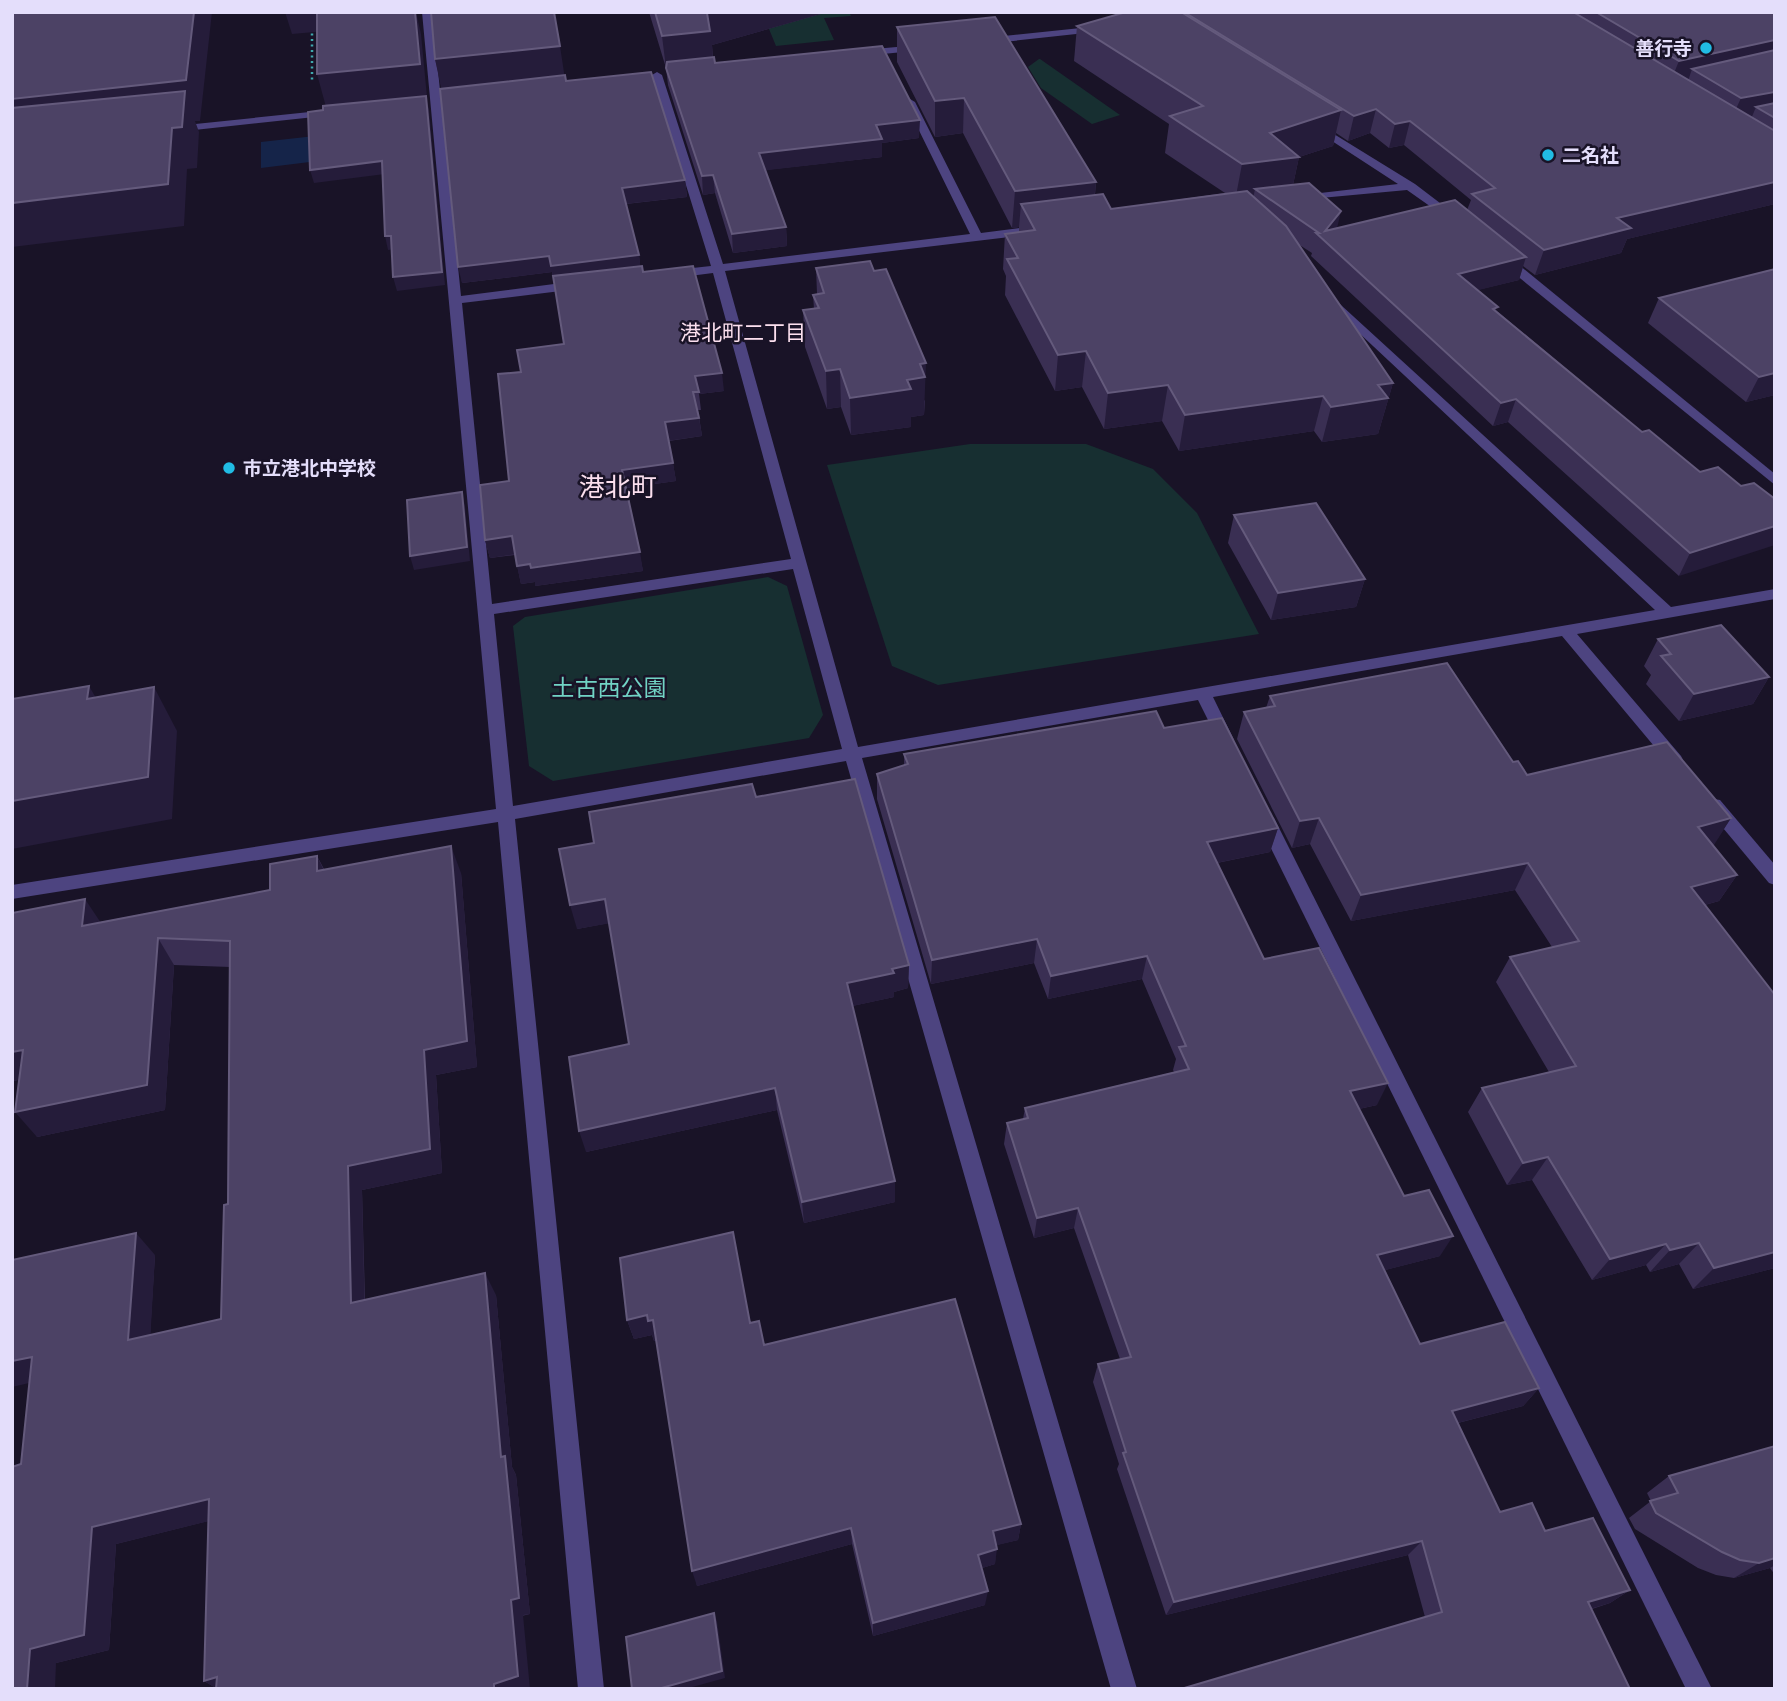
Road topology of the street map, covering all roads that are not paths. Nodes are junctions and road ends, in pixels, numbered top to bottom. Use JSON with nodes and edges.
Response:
{"nodes":[{"id":1,"x":427,"y":12,"type":"edge"},
{"id":2,"x":1110,"y":27,"type":"edge"},
{"id":3,"x":979,"y":41,"type":"edge"},
{"id":4,"x":925,"y":47,"type":"edge"},
{"id":5,"x":884,"y":51,"type":"junction"},
{"id":6,"x":844,"y":55,"type":"edge"},
{"id":7,"x":891,"y":64,"type":"edge"},
{"id":8,"x":659,"y":75,"type":"dead end"},
{"id":9,"x":903,"y":88,"type":"edge"},
{"id":10,"x":339,"y":112,"type":"edge"},
{"id":11,"x":1302,"y":118,"type":"edge"},
{"id":12,"x":162,"y":130,"type":"edge"},
{"id":13,"x":1410,"y":186,"type":"junction"},
{"id":14,"x":1286,"y":200,"type":"edge"},
{"id":15,"x":1056,"y":228,"type":"edge"},
{"id":16,"x":1466,"y":228,"type":"edge"},
{"id":17,"x":976,"y":237,"type":"junction"},
{"id":18,"x":1498,"y":254,"type":"edge"},
{"id":19,"x":718,"y":269,"type":"junction"},
{"id":20,"x":663,"y":275,"type":"edge"},
{"id":21,"x":593,"y":284,"type":"edge"},
{"id":22,"x":1322,"y":291,"type":"edge"},
{"id":23,"x":455,"y":300,"type":"junction"},
{"id":24,"x":1775,"y":481,"type":"edge"},
{"id":25,"x":800,"y":563,"type":"junction"},
{"id":26,"x":1775,"y":594,"type":"edge"},
{"id":27,"x":485,"y":610,"type":"junction"},
{"id":28,"x":1668,"y":613,"type":"junction"},
{"id":29,"x":1566,"y":631,"type":"junction"},
{"id":30,"x":1203,"y":694,"type":"junction"},
{"id":31,"x":852,"y":754,"type":"junction"},
{"id":32,"x":1234,"y":756,"type":"edge"},
{"id":33,"x":1689,"y":776,"type":"edge"},
{"id":34,"x":1706,"y":797,"type":"edge"},
{"id":35,"x":1258,"y":806,"type":"edge"},
{"id":36,"x":505,"y":814,"type":"junction"},
{"id":37,"x":1775,"y":878,"type":"edge"},
{"id":38,"x":12,"y":892,"type":"edge"},
{"id":39,"x":591,"y":1689,"type":"edge"},
{"id":40,"x":1124,"y":1689,"type":"edge"},
{"id":41,"x":1699,"y":1689,"type":"edge"}],
"edges":[{"from":1,"to":23,"type":"street"},
{"from":2,"to":3,"type":"street"},
{"from":4,"to":5,"type":"street"},
{"from":5,"to":6,"type":"street"},
{"from":5,"to":7,"type":"street"},
{"from":8,"to":19,"type":"street"},
{"from":9,"to":17,"type":"street"},
{"from":10,"to":12,"type":"street"},
{"from":11,"to":13,"type":"street"},
{"from":13,"to":14,"type":"street"},
{"from":13,"to":16,"type":"street"},
{"from":15,"to":17,"type":"street"},
{"from":17,"to":19,"type":"street"},
{"from":18,"to":24,"type":"street"},
{"from":19,"to":20,"type":"street"},
{"from":19,"to":25,"type":"street"},
{"from":21,"to":23,"type":"street"},
{"from":22,"to":28,"type":"street"},
{"from":23,"to":27,"type":"street"},
{"from":25,"to":27,"type":"street"},
{"from":25,"to":31,"type":"street"},
{"from":26,"to":28,"type":"street"},
{"from":27,"to":36,"type":"street"},
{"from":28,"to":29,"type":"street"},
{"from":29,"to":30,"type":"street"},
{"from":29,"to":33,"type":"street"},
{"from":30,"to":31,"type":"street"},
{"from":30,"to":32,"type":"street"},
{"from":31,"to":36,"type":"street"},
{"from":31,"to":40,"type":"street"},
{"from":34,"to":37,"type":"street"},
{"from":35,"to":41,"type":"street"},
{"from":36,"to":38,"type":"street"},
{"from":36,"to":39,"type":"street"}]}
